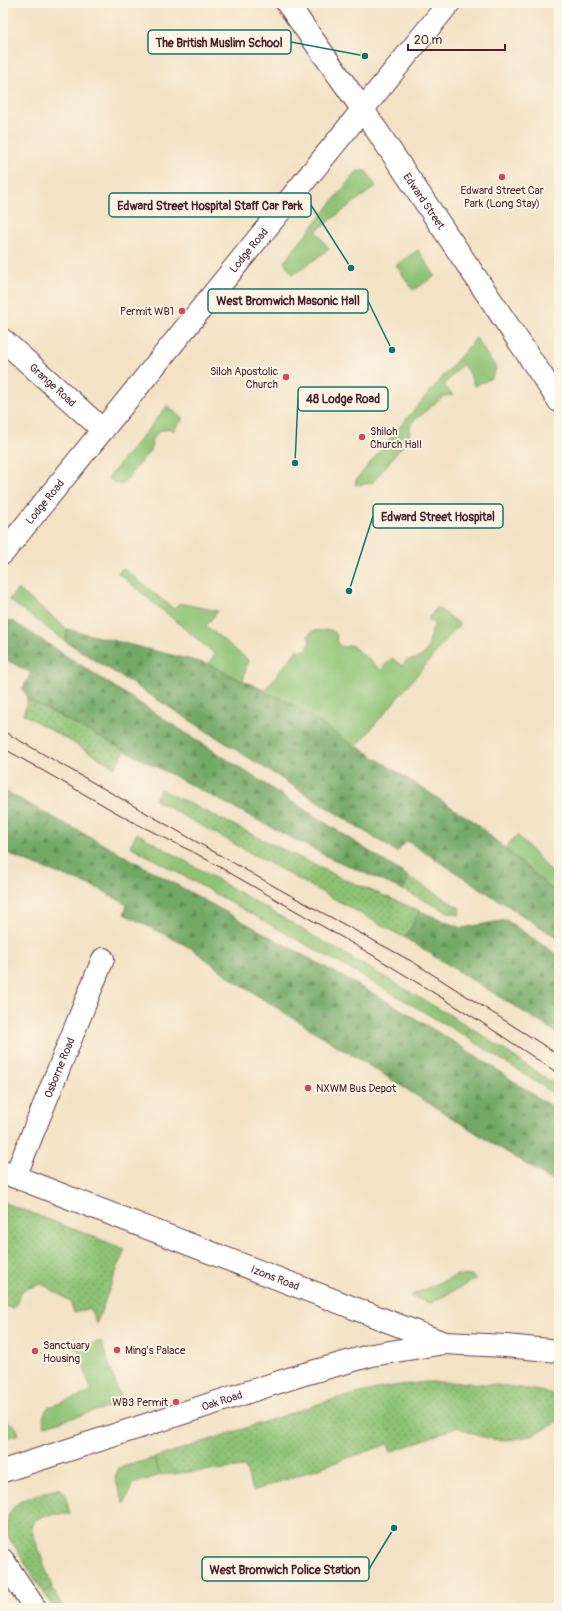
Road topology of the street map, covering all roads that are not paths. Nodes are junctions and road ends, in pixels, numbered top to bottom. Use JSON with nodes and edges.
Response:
{"nodes":[{"id":1,"x":287,"y":3,"type":"edge"},
{"id":2,"x":448,"y":3,"type":"edge"},
{"id":3,"x":363,"y":110,"type":"junction"},
{"id":4,"x":3,"y":340,"type":"edge"},
{"id":5,"x":559,"y":401,"type":"edge"},
{"id":6,"x":103,"y":430,"type":"junction"},
{"id":7,"x":3,"y":553,"type":"edge"},
{"id":8,"x":103,"y":959,"type":"dead end"},
{"id":9,"x":9,"y":1174,"type":"edge"},
{"id":10,"x":444,"y":1343,"type":"junction"},
{"id":11,"x":558,"y":1352,"type":"edge"},
{"id":12,"x":3,"y":1471,"type":"edge"},
{"id":13,"x":3,"y":1560,"type":"edge"},
{"id":14,"x":35,"y":1608,"type":"edge"}],
"edges":[{"from":1,"to":3,"type":"street","name":"Edward Street"},
{"from":2,"to":3,"type":"street","name":"Lodge Road"},
{"from":3,"to":5,"type":"street","name":"Edward Street"},
{"from":3,"to":6,"type":"street","name":"Lodge Road"},
{"from":4,"to":6,"type":"street","name":"Grange Road"},
{"from":6,"to":7,"type":"street","name":"Lodge Road"},
{"from":8,"to":9,"type":"street","name":"Osborne Road"},
{"from":9,"to":10,"type":"street","name":"Izons Road"},
{"from":10,"to":11,"type":"street","name":"Izons Road"},
{"from":10,"to":12,"type":"street","name":"Oak Road"},
{"from":13,"to":14,"type":"street"}]}
